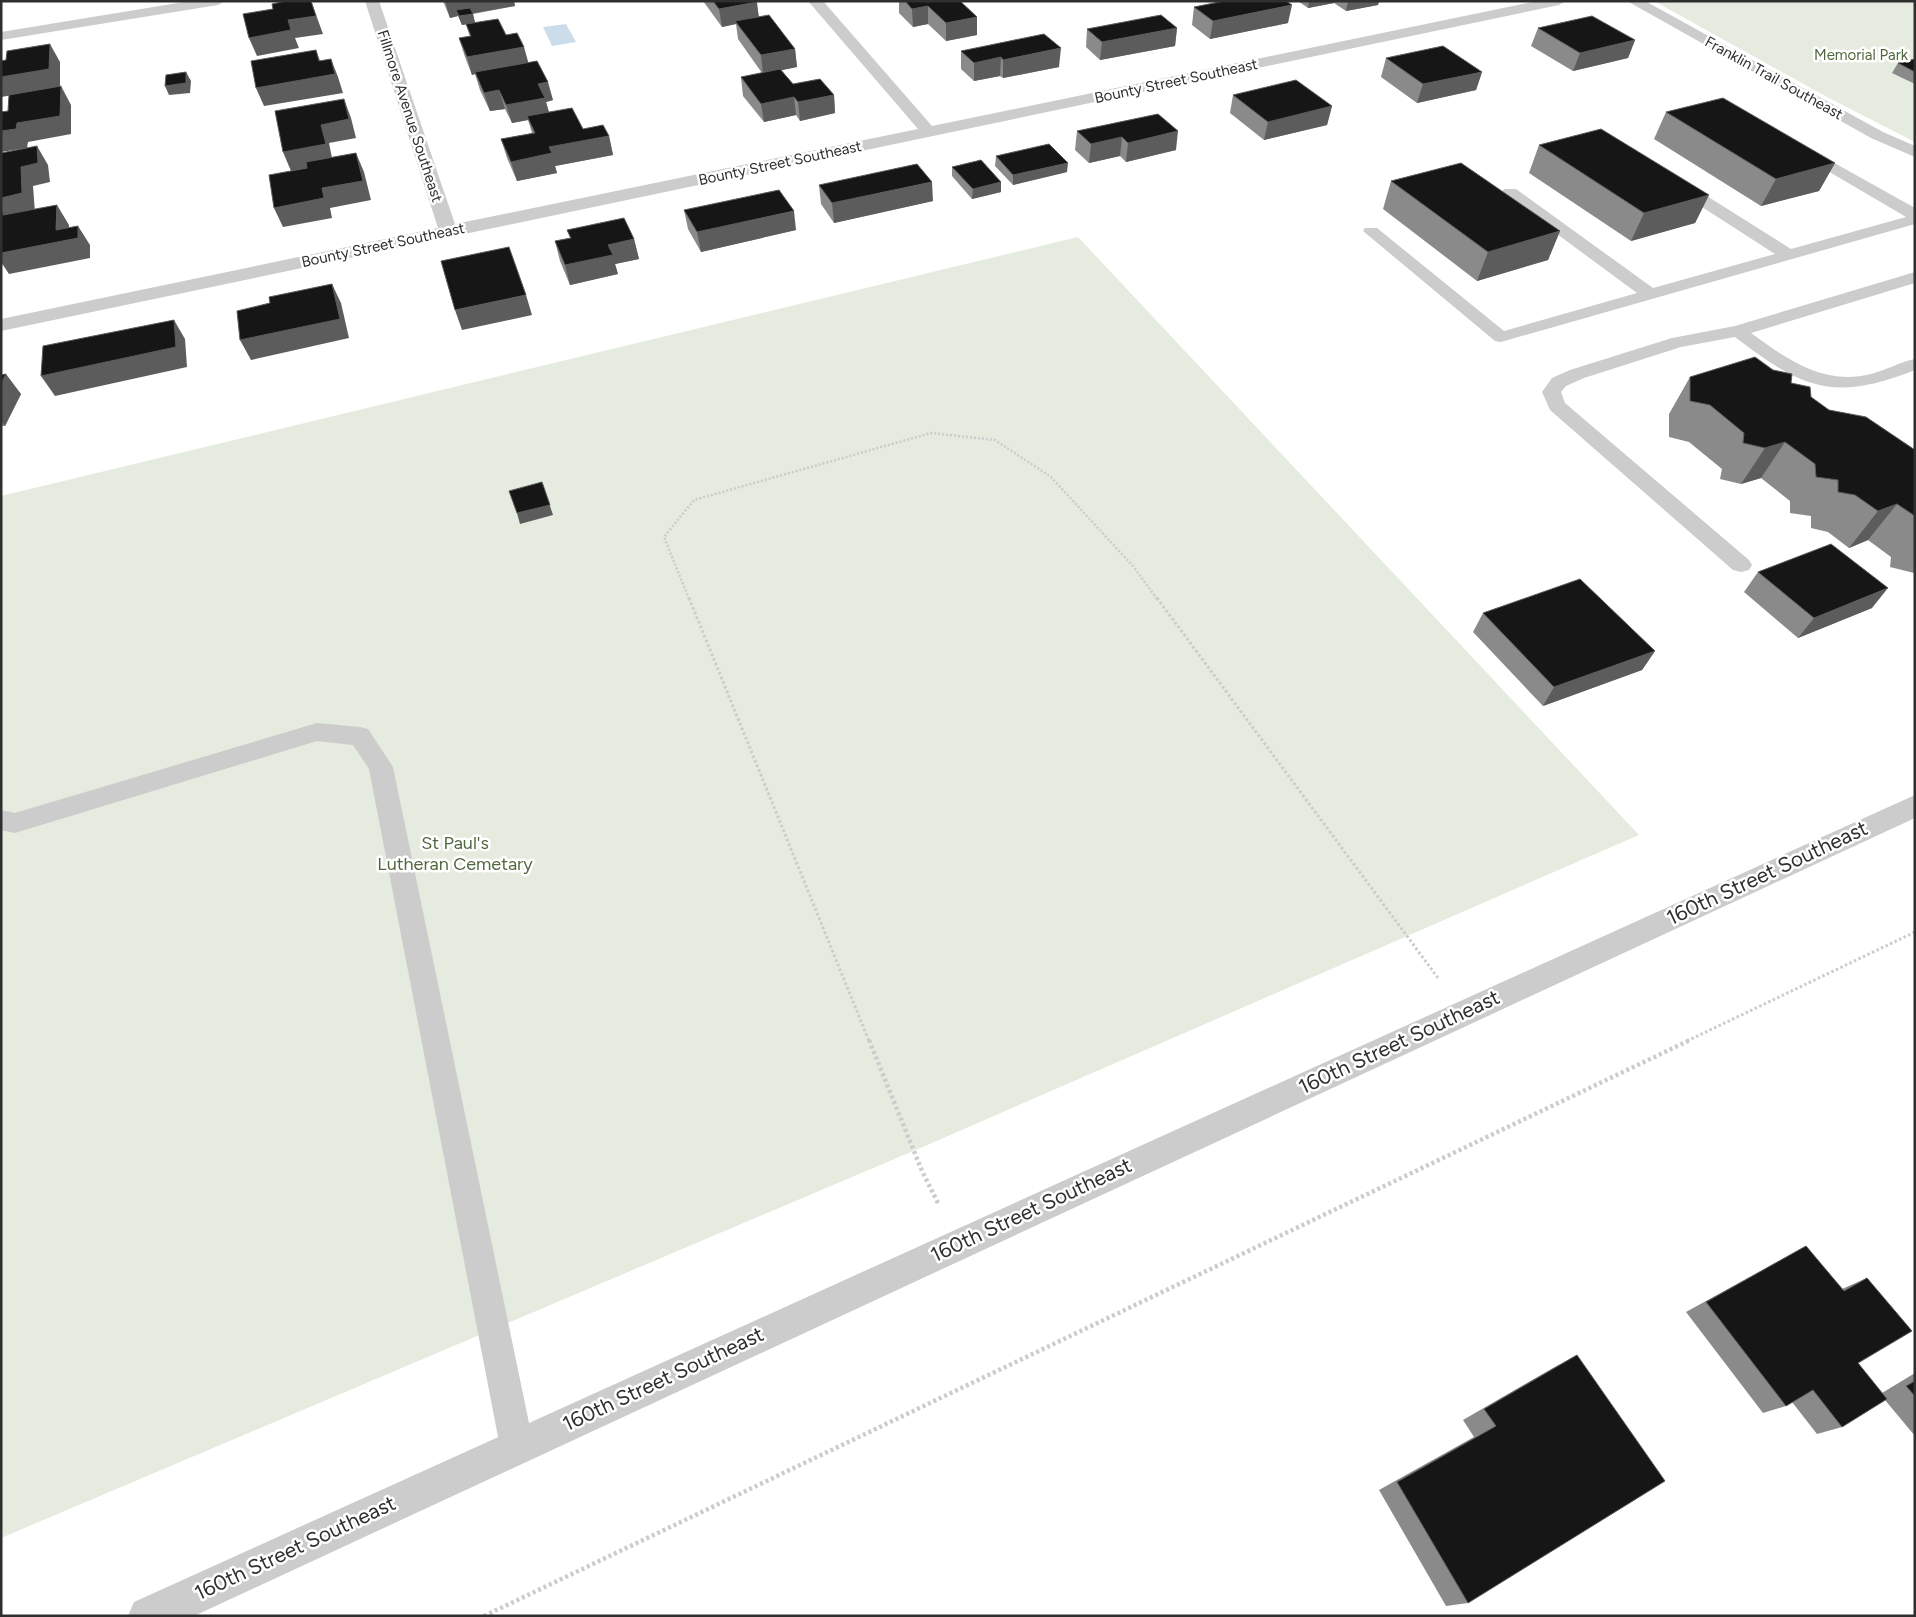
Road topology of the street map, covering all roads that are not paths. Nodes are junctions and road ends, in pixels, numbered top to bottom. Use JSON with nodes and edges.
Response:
{"nodes":[{"id":1,"x":218,"y":1,"type":"edge"},
{"id":2,"x":372,"y":1,"type":"edge"},
{"id":3,"x":815,"y":1,"type":"edge"},
{"id":4,"x":1559,"y":1,"type":"edge"},
{"id":5,"x":1634,"y":1,"type":"edge"},
{"id":6,"x":1,"y":36,"type":"edge"},
{"id":7,"x":929,"y":132,"type":"junction"},
{"id":8,"x":1790,"y":144,"type":"edge"},
{"id":9,"x":1915,"y":152,"type":"edge"},
{"id":10,"x":1660,"y":173,"type":"edge"},
{"id":11,"x":1510,"y":192,"type":"dead end"},
{"id":12,"x":1915,"y":215,"type":"edge"},
{"id":13,"x":1915,"y":219,"type":"edge"},
{"id":14,"x":448,"y":231,"type":"junction"},
{"id":15,"x":1371,"y":231,"type":"dead end"},
{"id":16,"x":1789,"y":255,"type":"junction"},
{"id":17,"x":1915,"y":277,"type":"edge"},
{"id":18,"x":1651,"y":295,"type":"junction"},
{"id":19,"x":1,"y":325,"type":"edge"},
{"id":20,"x":1738,"y":331,"type":"junction"},
{"id":21,"x":1915,"y":364,"type":"edge"},
{"id":22,"x":1741,"y":565,"type":"dead end"},
{"id":23,"x":1915,"y":806,"type":"edge"},
{"id":24,"x":6,"y":828,"type":"edge"},
{"id":25,"x":517,"y":1447,"type":"junction"},
{"id":26,"x":148,"y":1616,"type":"edge"}],
"edges":[{"from":1,"to":6,"type":"street"},
{"from":2,"to":14,"type":"street","name":"Fillmore Avenue Southeast"},
{"from":3,"to":7,"type":"street"},
{"from":4,"to":7,"type":"street","name":"Bounty Street Southeast"},
{"from":5,"to":9,"type":"street","name":"Franklin Trail Southeast"},
{"from":7,"to":14,"type":"street","name":"Bounty Street Southeast"},
{"from":8,"to":12,"type":"lane"},
{"from":10,"to":16,"type":"lane"},
{"from":11,"to":18,"type":"lane"},
{"from":13,"to":16,"type":"lane"},
{"from":14,"to":19,"type":"street","name":"Bounty Street Southeast"},
{"from":15,"to":18,"type":"lane"},
{"from":16,"to":18,"type":"lane"},
{"from":17,"to":20,"type":"lane"},
{"from":20,"to":21,"type":"lane"},
{"from":20,"to":22,"type":"lane"},
{"from":23,"to":25,"type":"street","name":"160th Street Southeast"},
{"from":24,"to":25,"type":"lane"},
{"from":25,"to":26,"type":"street","name":"160th Street Southeast"}]}
